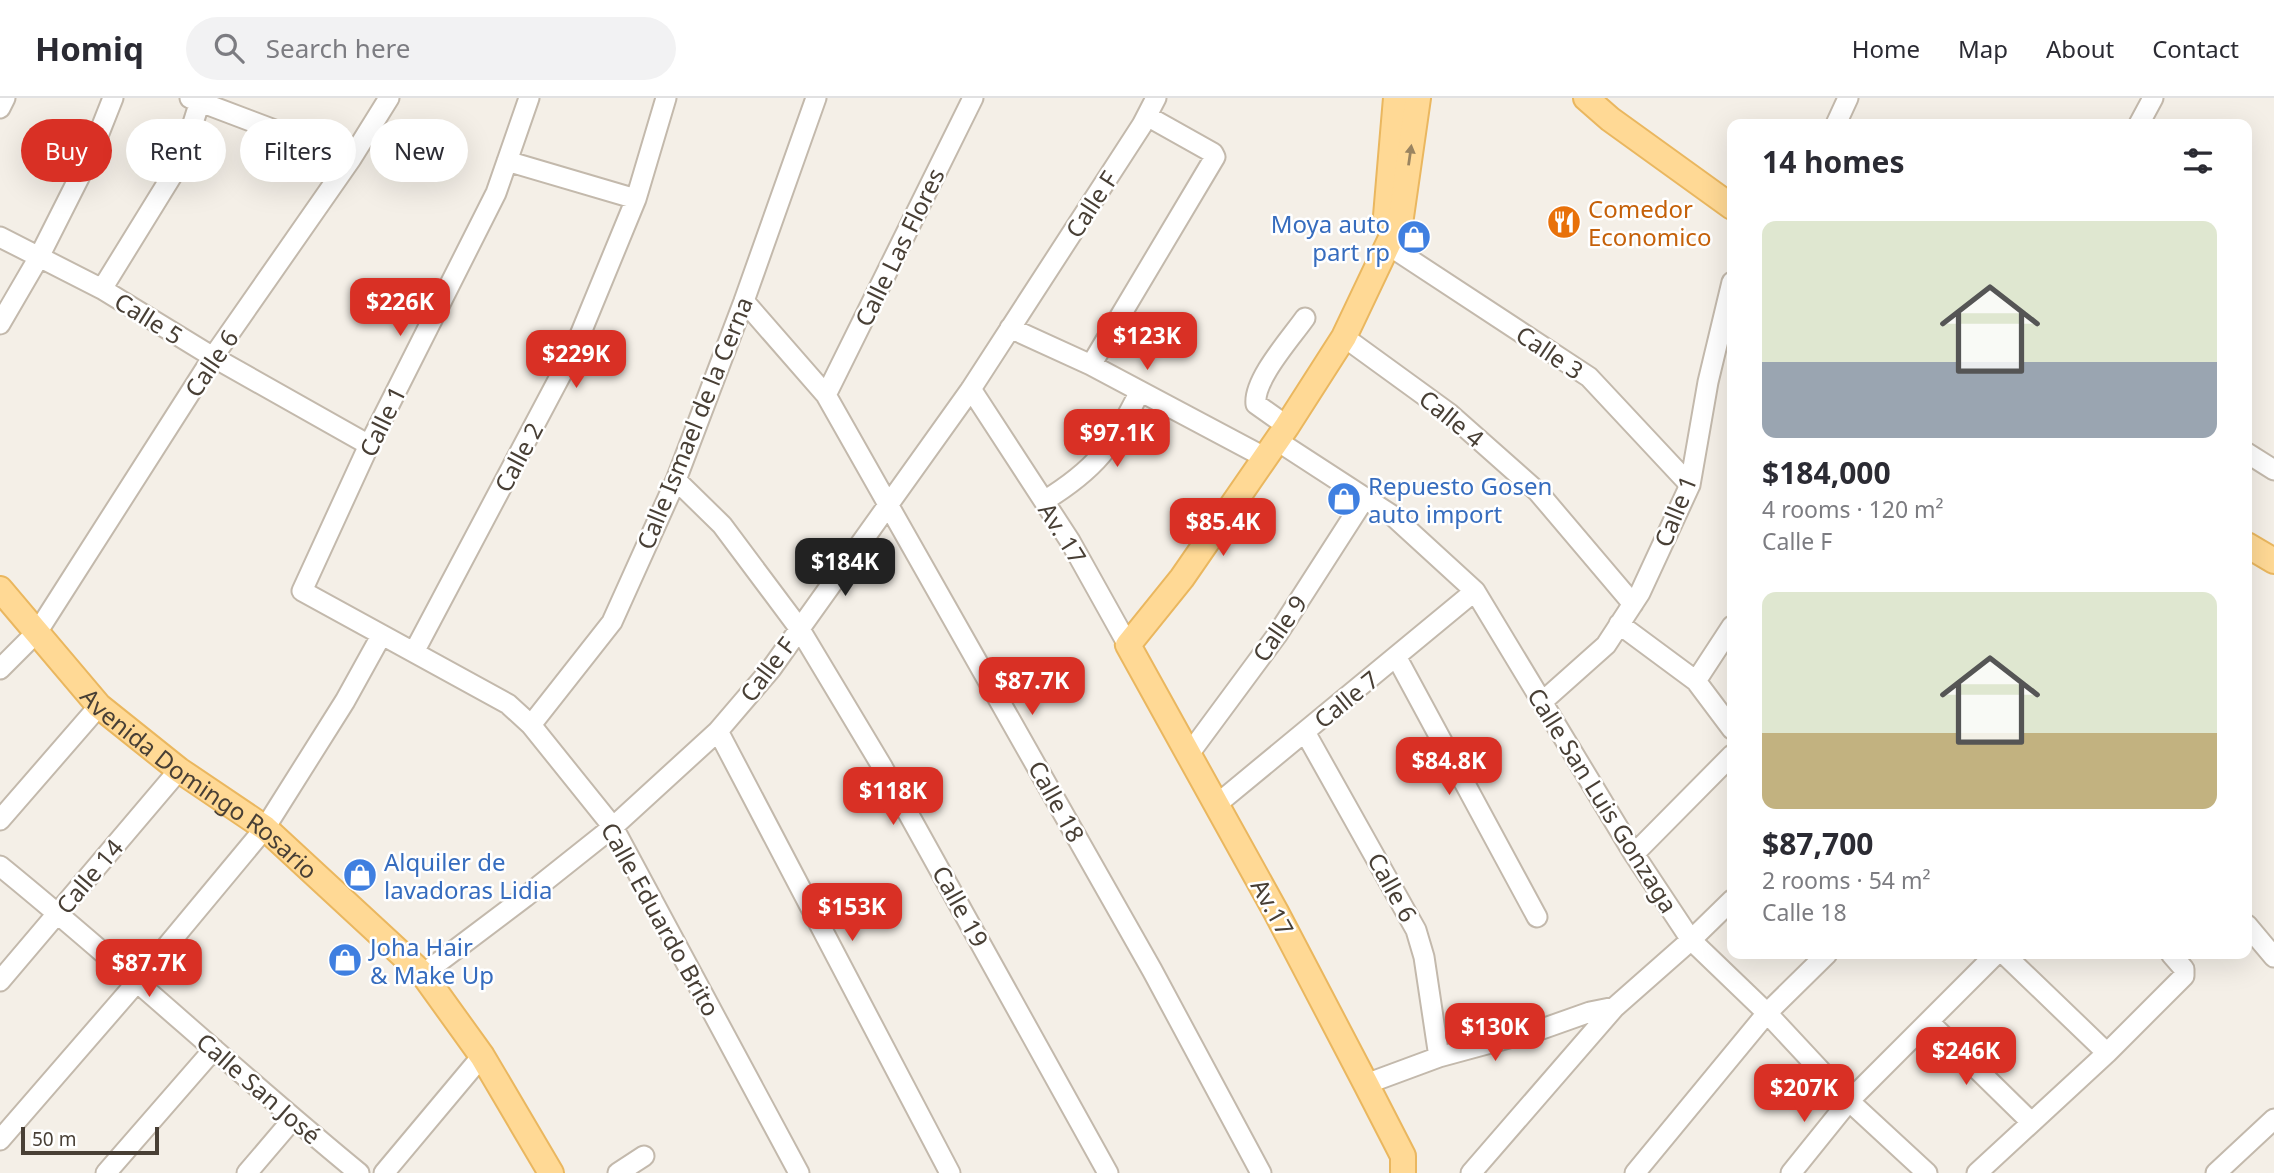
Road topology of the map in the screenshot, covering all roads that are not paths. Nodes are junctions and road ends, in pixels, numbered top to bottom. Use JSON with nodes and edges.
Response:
{"nodes":[{"id":1,"x":5,"y":98,"type":"edge"},
{"id":2,"x":113,"y":98,"type":"edge"},
{"id":3,"x":389,"y":98,"type":"edge"},
{"id":4,"x":529,"y":98,"type":"edge"},
{"id":5,"x":666,"y":98,"type":"edge"},
{"id":6,"x":816,"y":98,"type":"edge"},
{"id":7,"x":973,"y":98,"type":"edge"},
{"id":8,"x":1156,"y":98,"type":"edge"},
{"id":9,"x":1396,"y":98,"type":"edge"},
{"id":10,"x":1418,"y":98,"type":"edge"},
{"id":11,"x":1586,"y":98,"type":"edge"},
{"id":12,"x":1848,"y":98,"type":"edge"},
{"id":13,"x":2152,"y":98,"type":"edge"},
{"id":14,"x":197,"y":99,"type":"edge"},
{"id":15,"x":0,"y":108,"type":"edge"},
{"id":16,"x":1147,"y":116,"type":"junction"},
{"id":17,"x":248,"y":119,"type":"edge"},
{"id":18,"x":1838,"y":119,"type":"edge"},
{"id":19,"x":2142,"y":119,"type":"edge"},
{"id":20,"x":356,"y":151,"type":"edge"},
{"id":21,"x":508,"y":161,"type":"junction"},
{"id":22,"x":335,"y":182,"type":"edge"},
{"id":23,"x":636,"y":199,"type":"junction"},
{"id":24,"x":1727,"y":204,"type":"edge"},
{"id":25,"x":0,"y":237,"type":"edge"},
{"id":26,"x":1388,"y":245,"type":"junction"},
{"id":27,"x":39,"y":257,"type":"junction"},
{"id":28,"x":102,"y":289,"type":"junction"},
{"id":29,"x":744,"y":301,"type":"junction"},
{"id":30,"x":1727,"y":303,"type":"edge"},
{"id":31,"x":1305,"y":318,"type":"dead end"},
{"id":32,"x":0,"y":324,"type":"edge"},
{"id":33,"x":1010,"y":328,"type":"junction"},
{"id":34,"x":1344,"y":337,"type":"junction"},
{"id":35,"x":213,"y":357,"type":"junction"},
{"id":36,"x":1091,"y":365,"type":"junction"},
{"id":37,"x":971,"y":389,"type":"junction"},
{"id":38,"x":1140,"y":391,"type":"junction"},
{"id":39,"x":826,"y":396,"type":"junction"},
{"id":40,"x":1276,"y":441,"type":"junction"},
{"id":41,"x":369,"y":445,"type":"junction"},
{"id":42,"x":2252,"y":456,"type":"edge"},
{"id":43,"x":2274,"y":470,"type":"edge"},
{"id":44,"x":676,"y":480,"type":"junction"},
{"id":45,"x":1689,"y":485,"type":"junction"},
{"id":46,"x":1364,"y":498,"type":"junction"},
{"id":47,"x":1044,"y":501,"type":"junction"},
{"id":48,"x":887,"y":506,"type":"junction"},
{"id":49,"x":2252,"y":548,"type":"edge"},
{"id":50,"x":2274,"y":561,"type":"edge"},
{"id":51,"x":0,"y":589,"type":"edge"},
{"id":52,"x":302,"y":591,"type":"joint"},
{"id":53,"x":1475,"y":591,"type":"junction"},
{"id":54,"x":1633,"y":604,"type":"junction"},
{"id":55,"x":1619,"y":624,"type":"junction"},
{"id":56,"x":799,"y":628,"type":"junction"},
{"id":57,"x":37,"y":631,"type":"junction"},
{"id":58,"x":1727,"y":634,"type":"edge"},
{"id":59,"x":381,"y":636,"type":"junction"},
{"id":60,"x":1128,"y":645,"type":"junction"},
{"id":61,"x":414,"y":652,"type":"junction"},
{"id":62,"x":1397,"y":658,"type":"junction"},
{"id":63,"x":0,"y":670,"type":"edge"},
{"id":64,"x":1696,"y":681,"type":"junction"},
{"id":65,"x":1542,"y":702,"type":"junction"},
{"id":66,"x":99,"y":706,"type":"junction"},
{"id":67,"x":1727,"y":722,"type":"edge"},
{"id":68,"x":531,"y":725,"type":"junction"},
{"id":69,"x":718,"y":731,"type":"junction"},
{"id":70,"x":1305,"y":733,"type":"junction"},
{"id":71,"x":1188,"y":754,"type":"junction"},
{"id":72,"x":1727,"y":760,"type":"edge"},
{"id":73,"x":179,"y":770,"type":"junction"},
{"id":74,"x":1216,"y":805,"type":"junction"},
{"id":75,"x":0,"y":820,"type":"edge"},
{"id":76,"x":613,"y":827,"type":"junction"},
{"id":77,"x":265,"y":828,"type":"junction"},
{"id":78,"x":1634,"y":854,"type":"junction"},
{"id":79,"x":0,"y":866,"type":"edge"},
{"id":80,"x":1727,"y":905,"type":"edge"},
{"id":81,"x":58,"y":913,"type":"junction"},
{"id":82,"x":1537,"y":917,"type":"dead end"},
{"id":83,"x":2252,"y":931,"type":"edge"},
{"id":84,"x":1691,"y":940,"type":"junction"},
{"id":85,"x":2274,"y":957,"type":"edge"},
{"id":86,"x":1822,"y":959,"type":"edge"},
{"id":87,"x":1991,"y":959,"type":"edge"},
{"id":88,"x":2009,"y":959,"type":"edge"},
{"id":89,"x":2176,"y":959,"type":"edge"},
{"id":90,"x":423,"y":974,"type":"junction"},
{"id":91,"x":0,"y":981,"type":"edge"},
{"id":92,"x":137,"y":982,"type":"junction"},
{"id":93,"x":1615,"y":1007,"type":"junction"},
{"id":94,"x":1767,"y":1013,"type":"junction"},
{"id":95,"x":1929,"y":1022,"type":"junction"},
{"id":96,"x":214,"y":1049,"type":"junction"},
{"id":97,"x":2108,"y":1053,"type":"junction"},
{"id":98,"x":482,"y":1056,"type":"junction"},
{"id":99,"x":1439,"y":1057,"type":"junction"},
{"id":100,"x":1366,"y":1084,"type":"junction"},
{"id":101,"x":1849,"y":1101,"type":"junction"},
{"id":102,"x":293,"y":1119,"type":"junction"},
{"id":103,"x":2274,"y":1119,"type":"edge"},
{"id":104,"x":2031,"y":1122,"type":"junction"},
{"id":105,"x":0,"y":1140,"type":"edge"},
{"id":106,"x":644,"y":1156,"type":"dead end"},
{"id":107,"x":544,"y":1170,"type":"edge"},
{"id":108,"x":106,"y":1173,"type":"edge"},
{"id":109,"x":247,"y":1173,"type":"edge"},
{"id":110,"x":359,"y":1173,"type":"edge"},
{"id":111,"x":384,"y":1173,"type":"edge"},
{"id":112,"x":618,"y":1173,"type":"edge"},
{"id":113,"x":799,"y":1173,"type":"edge"},
{"id":114,"x":950,"y":1173,"type":"edge"},
{"id":115,"x":1108,"y":1173,"type":"edge"},
{"id":116,"x":1261,"y":1173,"type":"edge"},
{"id":117,"x":1404,"y":1173,"type":"edge"},
{"id":118,"x":1471,"y":1173,"type":"edge"},
{"id":119,"x":1635,"y":1173,"type":"edge"},
{"id":120,"x":1791,"y":1173,"type":"edge"},
{"id":121,"x":1927,"y":1173,"type":"edge"},
{"id":122,"x":1977,"y":1173,"type":"edge"},
{"id":123,"x":2216,"y":1173,"type":"edge"}],
"edges":[{"from":1,"to":15,"type":"street"},
{"from":2,"to":27,"type":"street"},
{"from":3,"to":20,"type":"street","name":"Calle 6"},
{"from":4,"to":21,"type":"street","name":"Calle 1"},
{"from":5,"to":23,"type":"street","name":"Calle 2"},
{"from":6,"to":29,"type":"street","name":"Calle Ismael de la Cerna"},
{"from":7,"to":39,"type":"street","name":"Calle Las Flores"},
{"from":8,"to":16,"type":"street","name":"Calle F"},
{"from":9,"to":26,"type":"main road"},
{"from":26,"to":10,"type":"main road","one_way":true},
{"from":11,"to":24,"type":"main road"},
{"from":12,"to":18,"type":"street"},
{"from":13,"to":19,"type":"street"},
{"from":14,"to":17,"type":"street"},
{"from":14,"to":28,"type":"street"},
{"from":16,"to":33,"type":"street","name":"Calle F"},
{"from":16,"to":36,"type":"street"},
{"from":21,"to":23,"type":"street"},
{"from":21,"to":41,"type":"street","name":"Calle 1"},
{"from":22,"to":35,"type":"street","name":"Calle 6"},
{"from":23,"to":61,"type":"street","name":"Calle 2"},
{"from":25,"to":27,"type":"street","name":"Calle 5"},
{"from":26,"to":34,"type":"main road"},
{"from":26,"to":45,"type":"street","name":"Calle 3"},
{"from":27,"to":28,"type":"street","name":"Calle 5"},
{"from":27,"to":32,"type":"street"},
{"from":28,"to":35,"type":"street","name":"Calle 5"},
{"from":29,"to":39,"type":"street","name":"Calle 18"},
{"from":29,"to":44,"type":"street","name":"Calle Ismael de la Cerna"},
{"from":30,"to":45,"type":"street","name":"Calle 1"},
{"from":31,"to":40,"type":"street"},
{"from":33,"to":36,"type":"street"},
{"from":33,"to":37,"type":"street","name":"Calle F"},
{"from":34,"to":40,"type":"main road"},
{"from":34,"to":54,"type":"street","name":"Calle 4"},
{"from":35,"to":41,"type":"street","name":"Calle 5"},
{"from":35,"to":57,"type":"street","name":"Calle 6"},
{"from":36,"to":38,"type":"street"},
{"from":37,"to":47,"type":"street","name":"Av. 17"},
{"from":37,"to":48,"type":"street","name":"Calle F"},
{"from":38,"to":40,"type":"street"},
{"from":38,"to":47,"type":"street"},
{"from":39,"to":48,"type":"street","name":"Calle 18"},
{"from":40,"to":46,"type":"street","name":"Calle San Luis Gonzaga"},
{"from":40,"to":60,"type":"main road"},
{"from":41,"to":52,"type":"street","name":"Calle 1"},
{"from":42,"to":43,"type":"street"},
{"from":44,"to":56,"type":"street","name":"Calle 19"},
{"from":44,"to":68,"type":"street","name":"Calle Ismael de la Cerna"},
{"from":45,"to":54,"type":"street","name":"Calle 1"},
{"from":46,"to":53,"type":"street","name":"Calle San Luis Gonzaga"},
{"from":46,"to":71,"type":"street","name":"Calle 9"},
{"from":47,"to":60,"type":"street","name":"Av. 17"},
{"from":48,"to":56,"type":"street","name":"Calle F"},
{"from":48,"to":116,"type":"street","name":"Calle 18"},
{"from":49,"to":50,"type":"main road"},
{"from":51,"to":57,"type":"main road","name":"Avenida Domingo Rosario"},
{"from":52,"to":59,"type":"street","name":"Calle Eduardo Brito"},
{"from":53,"to":62,"type":"street","name":"Calle 7"},
{"from":53,"to":65,"type":"street","name":"Calle San Luis Gonzaga"},
{"from":54,"to":55,"type":"street","name":"Calle 1"},
{"from":55,"to":64,"type":"street"},
{"from":55,"to":65,"type":"street","name":"Calle 1"},
{"from":56,"to":69,"type":"street","name":"Calle F"},
{"from":56,"to":115,"type":"street","name":"Calle 19"},
{"from":57,"to":63,"type":"street","name":"Calle 6"},
{"from":57,"to":66,"type":"main road","name":"Avenida Domingo Rosario"},
{"from":58,"to":64,"type":"street"},
{"from":59,"to":61,"type":"street","name":"Calle Eduardo Brito"},
{"from":59,"to":77,"type":"street"},
{"from":60,"to":71,"type":"main road","name":"Av.17"},
{"from":61,"to":68,"type":"street","name":"Calle Eduardo Brito"},
{"from":62,"to":70,"type":"street","name":"Calle 7"},
{"from":62,"to":82,"type":"street"},
{"from":64,"to":67,"type":"street"},
{"from":65,"to":78,"type":"street","name":"Calle San Luis Gonzaga"},
{"from":66,"to":73,"type":"main road","name":"Avenida Domingo Rosario"},
{"from":66,"to":75,"type":"street"},
{"from":68,"to":76,"type":"street","name":"Calle Eduardo Brito"},
{"from":69,"to":76,"type":"street","name":"Calle F"},
{"from":69,"to":114,"type":"street"},
{"from":70,"to":74,"type":"street","name":"Calle 7"},
{"from":70,"to":99,"type":"street","name":"Calle 6"},
{"from":71,"to":74,"type":"main road","name":"Av.17"},
{"from":72,"to":78,"type":"street"},
{"from":73,"to":77,"type":"main road","name":"Avenida Domingo Rosario"},
{"from":73,"to":81,"type":"street","name":"Calle 14"},
{"from":74,"to":100,"type":"main road","name":"Av.17"},
{"from":76,"to":90,"type":"street","name":"Calle F"},
{"from":76,"to":113,"type":"street","name":"Calle Eduardo Brito"},
{"from":77,"to":90,"type":"main road","name":"Avenida Domingo Rosario"},
{"from":77,"to":92,"type":"street"},
{"from":78,"to":84,"type":"street","name":"Calle San Luis Gonzaga"},
{"from":79,"to":81,"type":"street","name":"Calle San José"},
{"from":80,"to":84,"type":"street"},
{"from":81,"to":91,"type":"street","name":"Calle 14"},
{"from":81,"to":92,"type":"street","name":"Calle San José"},
{"from":83,"to":85,"type":"street"},
{"from":84,"to":93,"type":"street"},
{"from":84,"to":94,"type":"street","name":"Calle San Luis Gonzaga"},
{"from":86,"to":94,"type":"street"},
{"from":87,"to":95,"type":"street"},
{"from":88,"to":97,"type":"street"},
{"from":89,"to":97,"type":"street"},
{"from":90,"to":98,"type":"main road","name":"Avenida Domingo Rosario"},
{"from":92,"to":96,"type":"street","name":"Calle San José"},
{"from":92,"to":105,"type":"street"},
{"from":93,"to":99,"type":"street"},
{"from":93,"to":118,"type":"street"},
{"from":94,"to":101,"type":"street","name":"Calle San Luis Gonzaga"},
{"from":94,"to":119,"type":"street"},
{"from":95,"to":101,"type":"street"},
{"from":95,"to":104,"type":"street"},
{"from":96,"to":102,"type":"street","name":"Calle San José"},
{"from":96,"to":108,"type":"street"},
{"from":97,"to":104,"type":"street"},
{"from":98,"to":107,"type":"main road","name":"Avenida Domingo Rosario"},
{"from":98,"to":111,"type":"street"},
{"from":99,"to":100,"type":"street"},
{"from":100,"to":117,"type":"main road","name":"Av.17"},
{"from":101,"to":120,"type":"street"},
{"from":101,"to":121,"type":"street","name":"Calle San Luis Gonzaga"},
{"from":102,"to":109,"type":"street"},
{"from":102,"to":110,"type":"street","name":"Calle San José"},
{"from":103,"to":123,"type":"street"},
{"from":104,"to":122,"type":"street"},
{"from":106,"to":112,"type":"street"}]}
